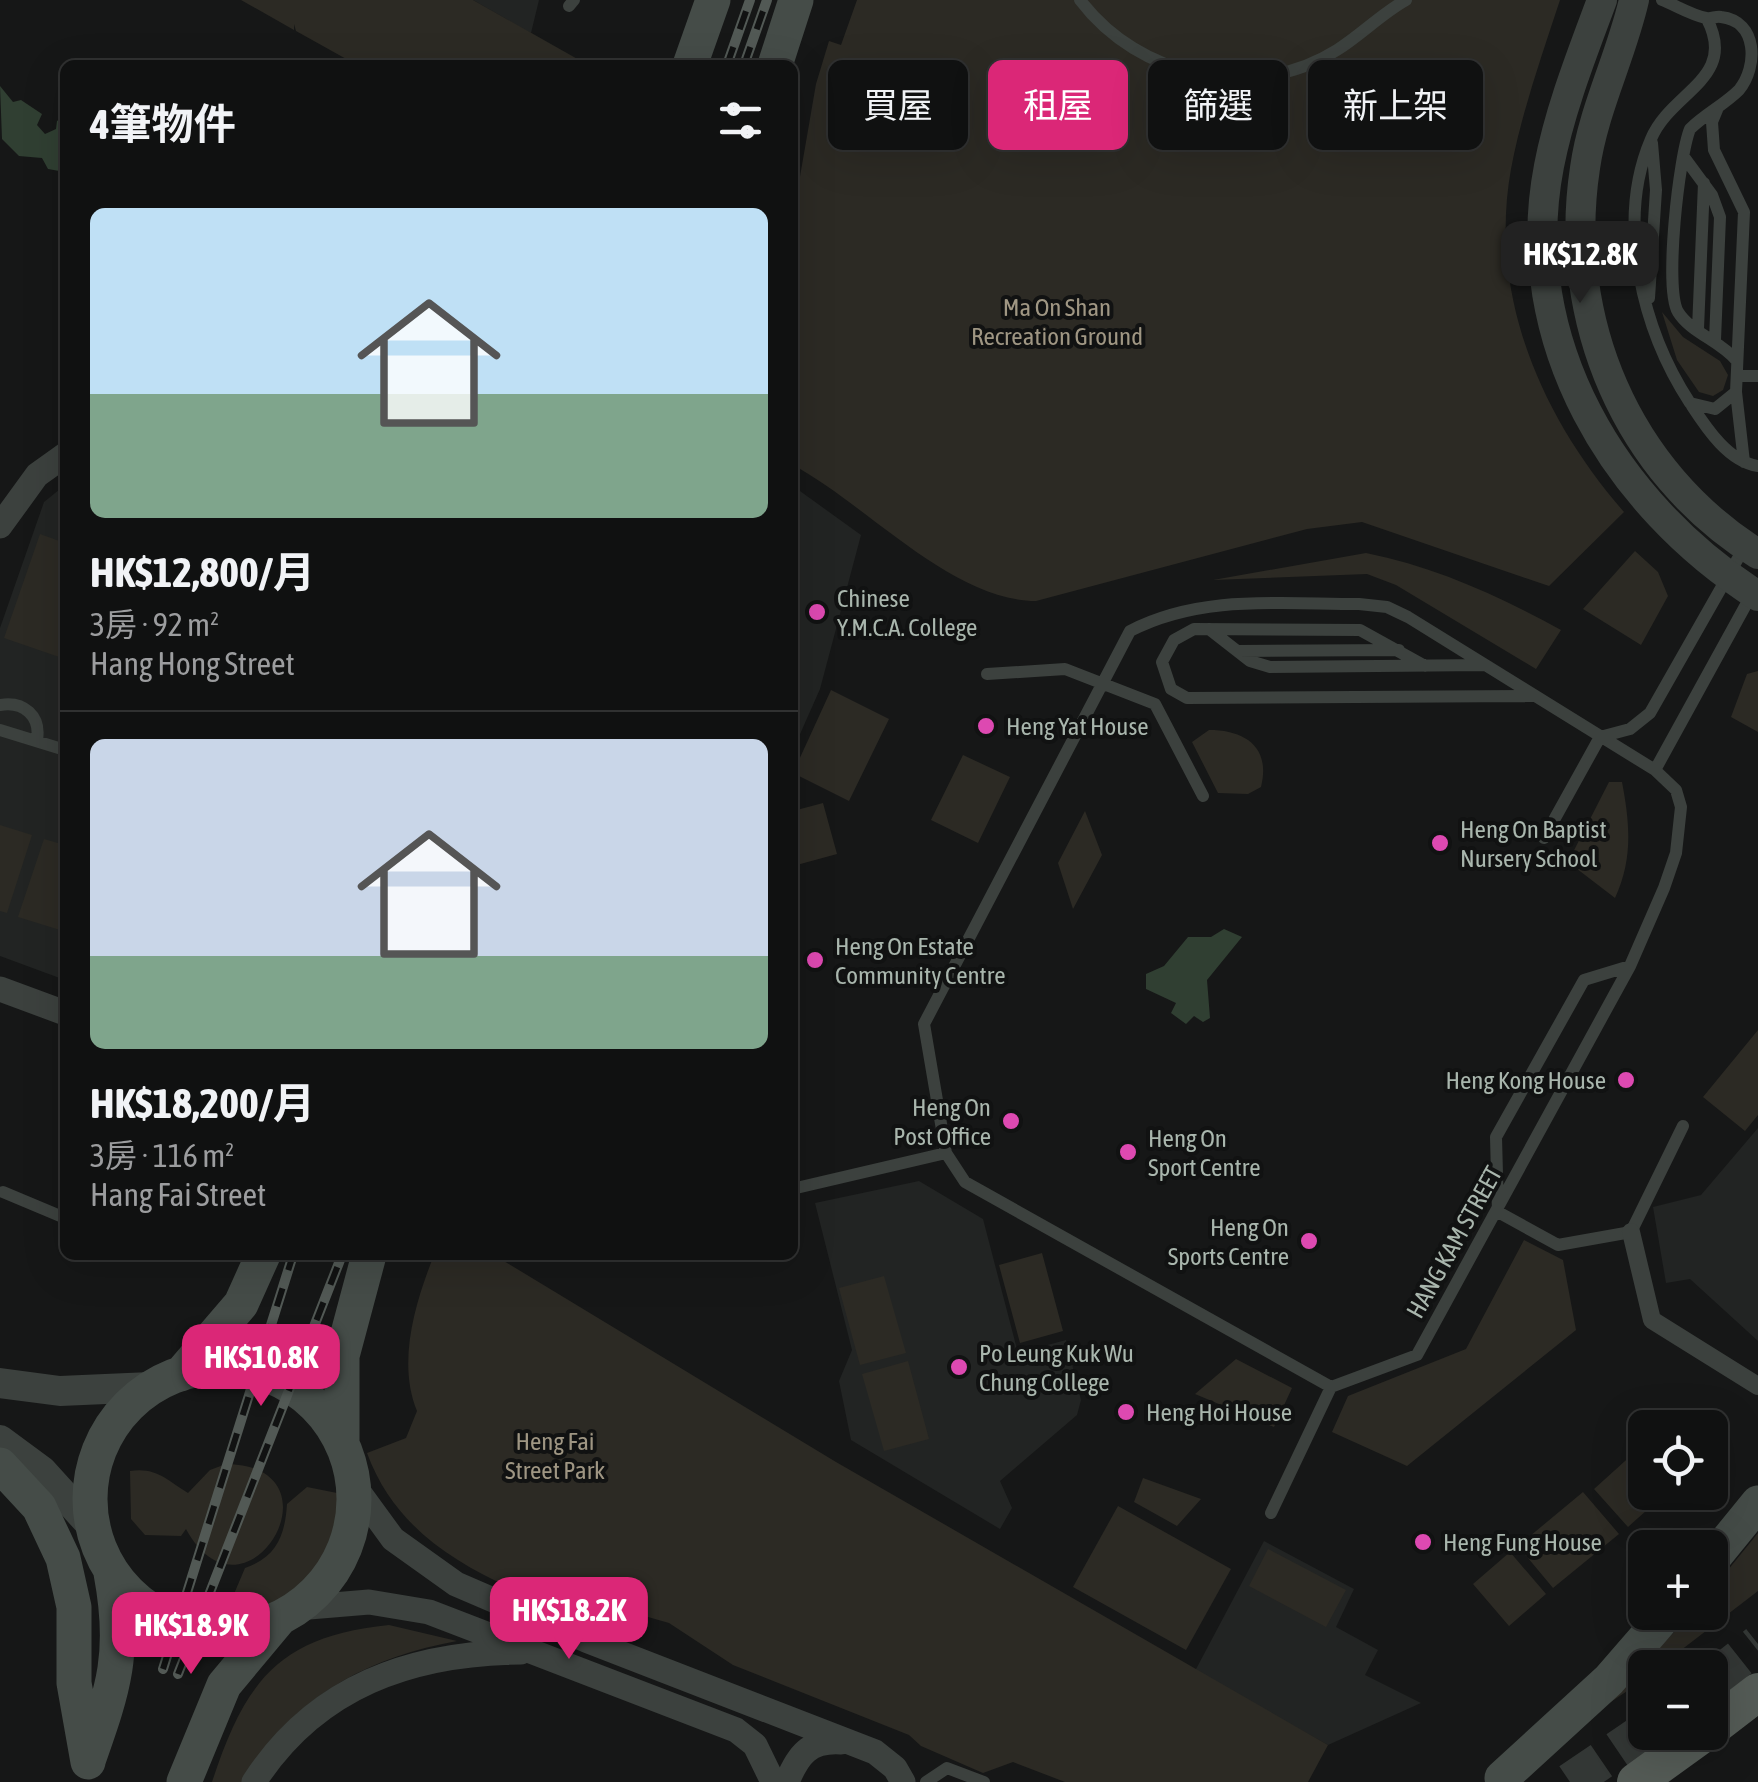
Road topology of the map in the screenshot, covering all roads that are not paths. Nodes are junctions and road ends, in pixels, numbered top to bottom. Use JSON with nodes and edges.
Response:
{"nodes":[{"id":1,"x":714,"y":0,"type":"edge"},
{"id":2,"x":796,"y":0,"type":"edge"},
{"id":3,"x":1080,"y":0,"type":"edge"},
{"id":4,"x":1406,"y":0,"type":"edge"},
{"id":5,"x":1602,"y":0,"type":"edge"},
{"id":6,"x":1634,"y":0,"type":"edge"},
{"id":7,"x":1662,"y":0,"type":"edge"},
{"id":8,"x":1708,"y":19,"type":"junction"},
{"id":9,"x":1752,"y":32,"type":"edge"},
{"id":10,"x":692,"y":60,"type":"edge"},
{"id":11,"x":777,"y":60,"type":"edge"},
{"id":12,"x":1754,"y":74,"type":"edge"},
{"id":13,"x":1718,"y":110,"type":"junction"},
{"id":14,"x":1684,"y":157,"type":"junction"},
{"id":15,"x":1704,"y":183,"type":"junction"},
{"id":16,"x":1698,"y":329,"type":"junction"},
{"id":17,"x":1715,"y":340,"type":"junction"},
{"id":18,"x":1737,"y":369,"type":"junction"},
{"id":19,"x":1758,"y":376,"type":"edge"},
{"id":20,"x":1736,"y":392,"type":"junction"},
{"id":21,"x":1690,"y":403,"type":"junction"},
{"id":22,"x":60,"y":459,"type":"edge"},
{"id":23,"x":1752,"y":465,"type":"edge"},
{"id":24,"x":0,"y":526,"type":"edge"},
{"id":25,"x":1752,"y":550,"type":"edge"},
{"id":26,"x":1749,"y":587,"type":"edge"},
{"id":27,"x":1209,"y":629,"type":"junction"},
{"id":28,"x":1401,"y":650,"type":"junction"},
{"id":29,"x":1237,"y":651,"type":"junction"},
{"id":30,"x":1488,"y":665,"type":"junction"},
{"id":31,"x":1425,"y":666,"type":"junction"},
{"id":32,"x":987,"y":674,"type":"dead end"},
{"id":33,"x":1102,"y":682,"type":"junction"},
{"id":34,"x":1533,"y":696,"type":"junction"},
{"id":35,"x":0,"y":705,"type":"edge"},
{"id":36,"x":0,"y":730,"type":"edge"},
{"id":37,"x":1600,"y":738,"type":"junction"},
{"id":38,"x":37,"y":740,"type":"junction"},
{"id":39,"x":60,"y":748,"type":"edge"},
{"id":40,"x":1655,"y":770,"type":"junction"},
{"id":41,"x":1203,"y":796,"type":"dead end"},
{"id":42,"x":1544,"y":838,"type":"dead end"},
{"id":43,"x":1630,"y":966,"type":"junction"},
{"id":44,"x":0,"y":989,"type":"edge"},
{"id":45,"x":60,"y":1010,"type":"edge"},
{"id":46,"x":1683,"y":1126,"type":"dead end"},
{"id":47,"x":946,"y":1152,"type":"junction"},
{"id":48,"x":798,"y":1188,"type":"edge"},
{"id":49,"x":3,"y":1192,"type":"dead end"},
{"id":50,"x":1498,"y":1212,"type":"junction"},
{"id":51,"x":60,"y":1216,"type":"edge"},
{"id":52,"x":1631,"y":1232,"type":"junction"},
{"id":53,"x":262,"y":1260,"type":"edge"},
{"id":54,"x":368,"y":1260,"type":"edge"},
{"id":55,"x":166,"y":1381,"type":"junction"},
{"id":56,"x":0,"y":1383,"type":"edge"},
{"id":57,"x":1758,"y":1386,"type":"edge"},
{"id":58,"x":1330,"y":1387,"type":"junction"},
{"id":59,"x":0,"y":1440,"type":"edge"},
{"id":60,"x":342,"y":1441,"type":"junction"},
{"id":61,"x":0,"y":1464,"type":"edge"},
{"id":62,"x":354,"y":1488,"type":"junction"},
{"id":63,"x":1758,"y":1503,"type":"edge"},
{"id":64,"x":1271,"y":1513,"type":"dead end"},
{"id":65,"x":91,"y":1524,"type":"junction"},
{"id":66,"x":1728,"y":1540,"type":"edge"},
{"id":67,"x":111,"y":1573,"type":"junction"},
{"id":68,"x":288,"y":1614,"type":"junction"},
{"id":69,"x":1652,"y":1630,"type":"edge"},
{"id":70,"x":536,"y":1652,"type":"junction"},
{"id":71,"x":1749,"y":1699,"type":"edge"},
{"id":72,"x":1728,"y":1715,"type":"edge"},
{"id":73,"x":851,"y":1743,"type":"junction"},
{"id":74,"x":1681,"y":1750,"type":"edge"},
{"id":75,"x":84,"y":1772,"type":"edge"},
{"id":76,"x":1502,"y":1778,"type":"dead end"},
{"id":77,"x":184,"y":1782,"type":"edge"},
{"id":78,"x":254,"y":1782,"type":"edge"},
{"id":79,"x":773,"y":1782,"type":"edge"},
{"id":80,"x":786,"y":1782,"type":"edge"},
{"id":81,"x":903,"y":1782,"type":"edge"},
{"id":82,"x":926,"y":1782,"type":"edge"},
{"id":83,"x":984,"y":1782,"type":"edge"},
{"id":84,"x":1636,"y":1782,"type":"edge"}],
"edges":[{"from":1,"to":10,"type":"main road"},
{"from":2,"to":11,"type":"main road"},
{"from":3,"to":4,"type":"lane"},
{"from":5,"to":26,"type":"street"},
{"from":6,"to":25,"type":"street"},
{"from":7,"to":8,"type":"lane"},
{"from":8,"to":9,"type":"lane"},
{"from":8,"to":21,"type":"lane"},
{"from":9,"to":12,"type":"lane"},
{"from":12,"to":13,"type":"lane"},
{"from":13,"to":14,"type":"lane"},
{"from":13,"to":18,"type":"lane"},
{"from":14,"to":15,"type":"lane"},
{"from":14,"to":16,"type":"lane"},
{"from":15,"to":16,"type":"lane"},
{"from":15,"to":17,"type":"lane"},
{"from":16,"to":17,"type":"lane"},
{"from":17,"to":18,"type":"lane"},
{"from":18,"to":19,"type":"lane"},
{"from":18,"to":20,"type":"lane"},
{"from":20,"to":21,"type":"lane"},
{"from":20,"to":23,"type":"lane"},
{"from":21,"to":23,"type":"lane"},
{"from":22,"to":24,"type":"street"},
{"from":25,"to":26,"type":"lane"},
{"from":26,"to":37,"type":"lane"},
{"from":26,"to":40,"type":"lane"},
{"from":27,"to":28,"type":"lane"},
{"from":27,"to":29,"type":"lane"},
{"from":27,"to":34,"type":"lane"},
{"from":28,"to":29,"type":"lane"},
{"from":28,"to":31,"type":"lane"},
{"from":29,"to":31,"type":"lane"},
{"from":30,"to":31,"type":"lane"},
{"from":30,"to":33,"type":"lane","name":"HANG KAM STREET"},
{"from":30,"to":34,"type":"lane","name":"HANG KAM STREET"},
{"from":32,"to":33,"type":"lane"},
{"from":33,"to":41,"type":"lane"},
{"from":33,"to":47,"type":"lane","name":"HANG KAM STREET"},
{"from":34,"to":37,"type":"lane","name":"HANG KAM STREET"},
{"from":35,"to":38,"type":"lane"},
{"from":36,"to":38,"type":"lane"},
{"from":37,"to":40,"type":"lane","name":"HANG KAM STREET"},
{"from":37,"to":42,"type":"lane"},
{"from":38,"to":39,"type":"lane"},
{"from":40,"to":43,"type":"lane","name":"HANG KAM STREET"},
{"from":43,"to":50,"type":"lane","name":"HANG KAM STREET"},
{"from":43,"to":50,"type":"lane"},
{"from":44,"to":45,"type":"street"},
{"from":46,"to":52,"type":"lane"},
{"from":47,"to":48,"type":"lane"},
{"from":47,"to":58,"type":"lane"},
{"from":49,"to":51,"type":"lane"},
{"from":50,"to":52,"type":"lane"},
{"from":50,"to":58,"type":"lane","name":"HANG KAM STREET"},
{"from":52,"to":57,"type":"street"},
{"from":53,"to":55,"type":"main road"},
{"from":54,"to":60,"type":"main road"},
{"from":55,"to":56,"type":"street"},
{"from":55,"to":60,"type":"main road"},
{"from":55,"to":65,"type":"main road"},
{"from":58,"to":64,"type":"lane"},
{"from":59,"to":65,"type":"street"},
{"from":60,"to":62,"type":"main road"},
{"from":61,"to":75,"type":"main road"},
{"from":62,"to":68,"type":"main road"},
{"from":62,"to":73,"type":"street"},
{"from":63,"to":66,"type":"main road"},
{"from":65,"to":67,"type":"main road"},
{"from":67,"to":68,"type":"main road"},
{"from":67,"to":75,"type":"main road"},
{"from":68,"to":70,"type":"street"},
{"from":68,"to":77,"type":"main road"},
{"from":69,"to":76,"type":"main road"},
{"from":70,"to":78,"type":"street"},
{"from":70,"to":79,"type":"street"},
{"from":71,"to":72,"type":"main road"},
{"from":73,"to":80,"type":"street"},
{"from":73,"to":81,"type":"street"},
{"from":74,"to":84,"type":"main road"},
{"from":82,"to":83,"type":"lane"}]}
